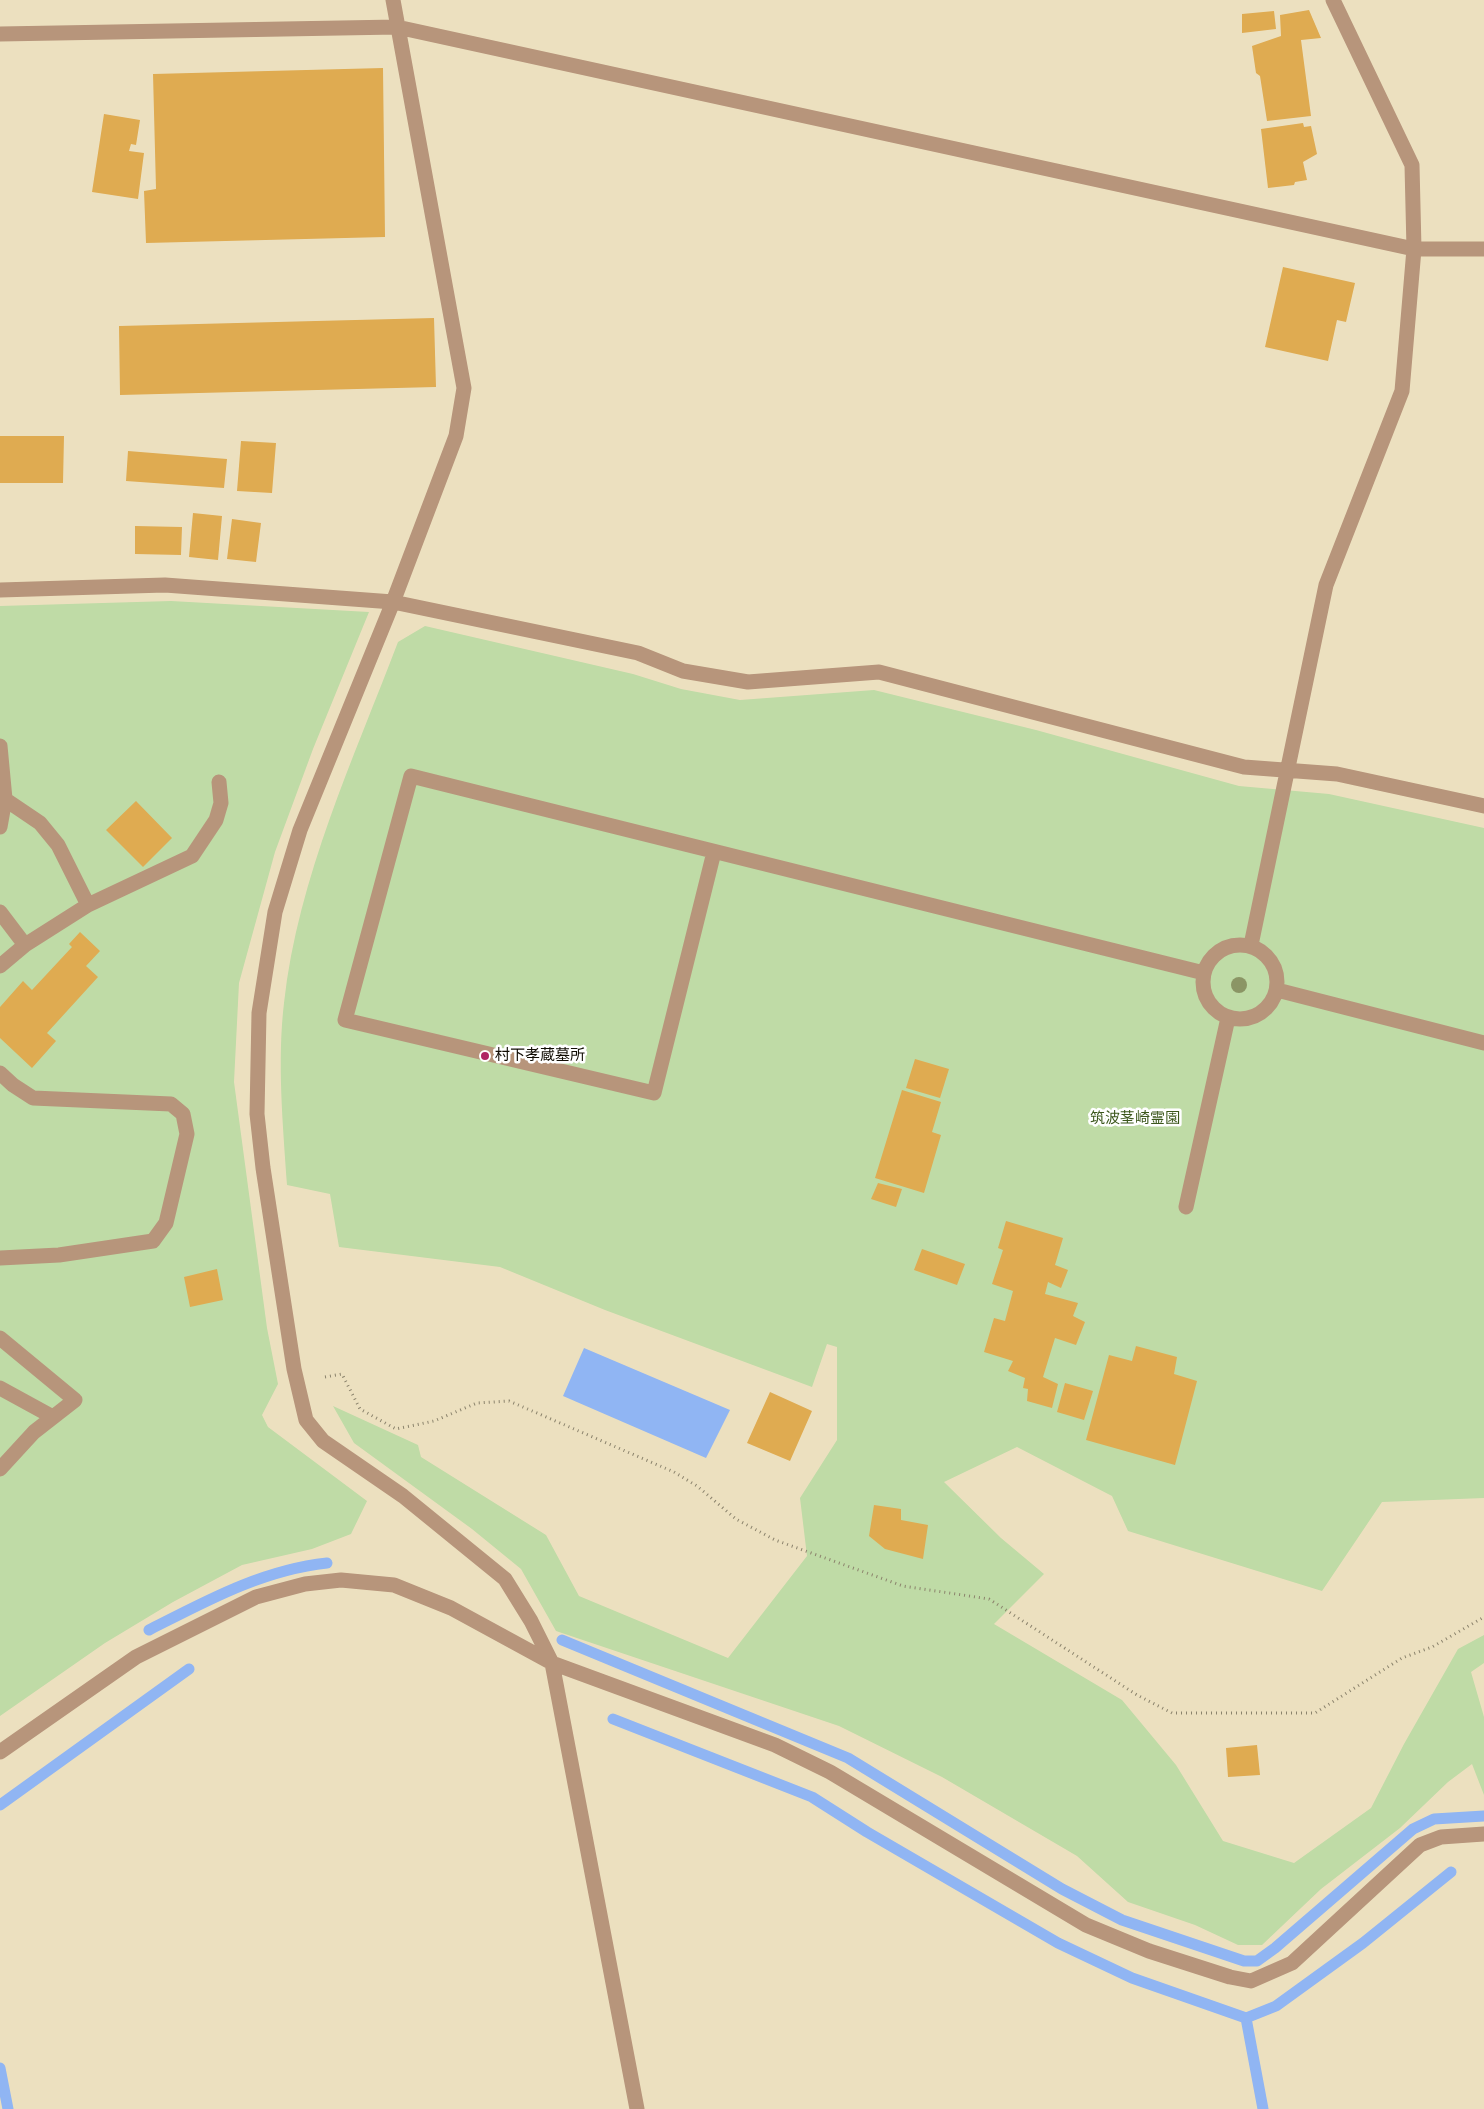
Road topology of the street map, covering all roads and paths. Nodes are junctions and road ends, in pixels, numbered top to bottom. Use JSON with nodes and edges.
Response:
{"nodes":[{"id":1,"x":393,"y":0,"type":"edge"},
{"id":2,"x":1333,"y":0,"type":"edge"},
{"id":3,"x":397,"y":26,"type":"junction"},
{"id":4,"x":0,"y":34,"type":"edge"},
{"id":5,"x":1414,"y":249,"type":"junction"},
{"id":6,"x":1484,"y":249,"type":"edge"},
{"id":7,"x":0,"y":590,"type":"edge"},
{"id":8,"x":393,"y":602,"type":"junction"},
{"id":9,"x":0,"y":746,"type":"edge"},
{"id":10,"x":1288,"y":770,"type":"junction"},
{"id":11,"x":219,"y":782,"type":"dead end"},
{"id":12,"x":2,"y":797,"type":"edge"},
{"id":13,"x":1484,"y":806,"type":"edge"},
{"id":14,"x":0,"y":827,"type":"edge"},
{"id":15,"x":714,"y":852,"type":"junction"},
{"id":16,"x":88,"y":905,"type":"junction"},
{"id":17,"x":0,"y":912,"type":"edge"},
{"id":18,"x":25,"y":945,"type":"junction"},
{"id":19,"x":1251,"y":945,"type":"junction"},
{"id":20,"x":0,"y":966,"type":"edge"},
{"id":21,"x":1204,"y":973,"type":"junction"},
{"id":22,"x":1277,"y":990,"type":"junction"},
{"id":23,"x":1228,"y":1018,"type":"junction"},
{"id":24,"x":1484,"y":1043,"type":"edge"},
{"id":25,"x":0,"y":1073,"type":"edge"},
{"id":26,"x":1186,"y":1207,"type":"dead end"},
{"id":27,"x":0,"y":1258,"type":"edge"},
{"id":28,"x":0,"y":1338,"type":"edge"},
{"id":29,"x":297,"y":1382,"type":"junction"},
{"id":30,"x":0,"y":1388,"type":"edge"},
{"id":31,"x":53,"y":1417,"type":"junction"},
{"id":32,"x":0,"y":1468,"type":"edge"},
{"id":33,"x":1484,"y":1617,"type":"edge"},
{"id":34,"x":552,"y":1663,"type":"junction"},
{"id":35,"x":0,"y":1752,"type":"edge"},
{"id":36,"x":1484,"y":1834,"type":"edge"},
{"id":37,"x":637,"y":2109,"type":"edge"}],
"edges":[{"from":1,"to":3,"type":"street"},
{"from":2,"to":5,"type":"street"},
{"from":3,"to":4,"type":"street"},
{"from":3,"to":5,"type":"street"},
{"from":3,"to":8,"type":"street"},
{"from":5,"to":6,"type":"street"},
{"from":5,"to":10,"type":"street"},
{"from":7,"to":8,"type":"street"},
{"from":8,"to":10,"type":"street"},
{"from":8,"to":29,"type":"street"},
{"from":9,"to":12,"type":"street"},
{"from":10,"to":13,"type":"street"},
{"from":10,"to":19,"type":"street"},
{"from":11,"to":16,"type":"street"},
{"from":12,"to":14,"type":"street"},
{"from":12,"to":16,"type":"street"},
{"from":15,"to":15,"type":"street"},
{"from":15,"to":21,"type":"street"},
{"from":16,"to":18,"type":"street"},
{"from":17,"to":18,"type":"street"},
{"from":18,"to":20,"type":"street"},
{"from":19,"to":21,"type":"street"},
{"from":19,"to":22,"type":"street"},
{"from":21,"to":23,"type":"street"},
{"from":22,"to":23,"type":"street"},
{"from":22,"to":24,"type":"street"},
{"from":23,"to":26,"type":"street"},
{"from":25,"to":27,"type":"street"},
{"from":28,"to":31,"type":"street"},
{"from":29,"to":33,"type":"path"},
{"from":29,"to":34,"type":"street"},
{"from":30,"to":31,"type":"street"},
{"from":31,"to":32,"type":"street"},
{"from":34,"to":35,"type":"street"},
{"from":34,"to":36,"type":"street"},
{"from":34,"to":37,"type":"street"}]}
